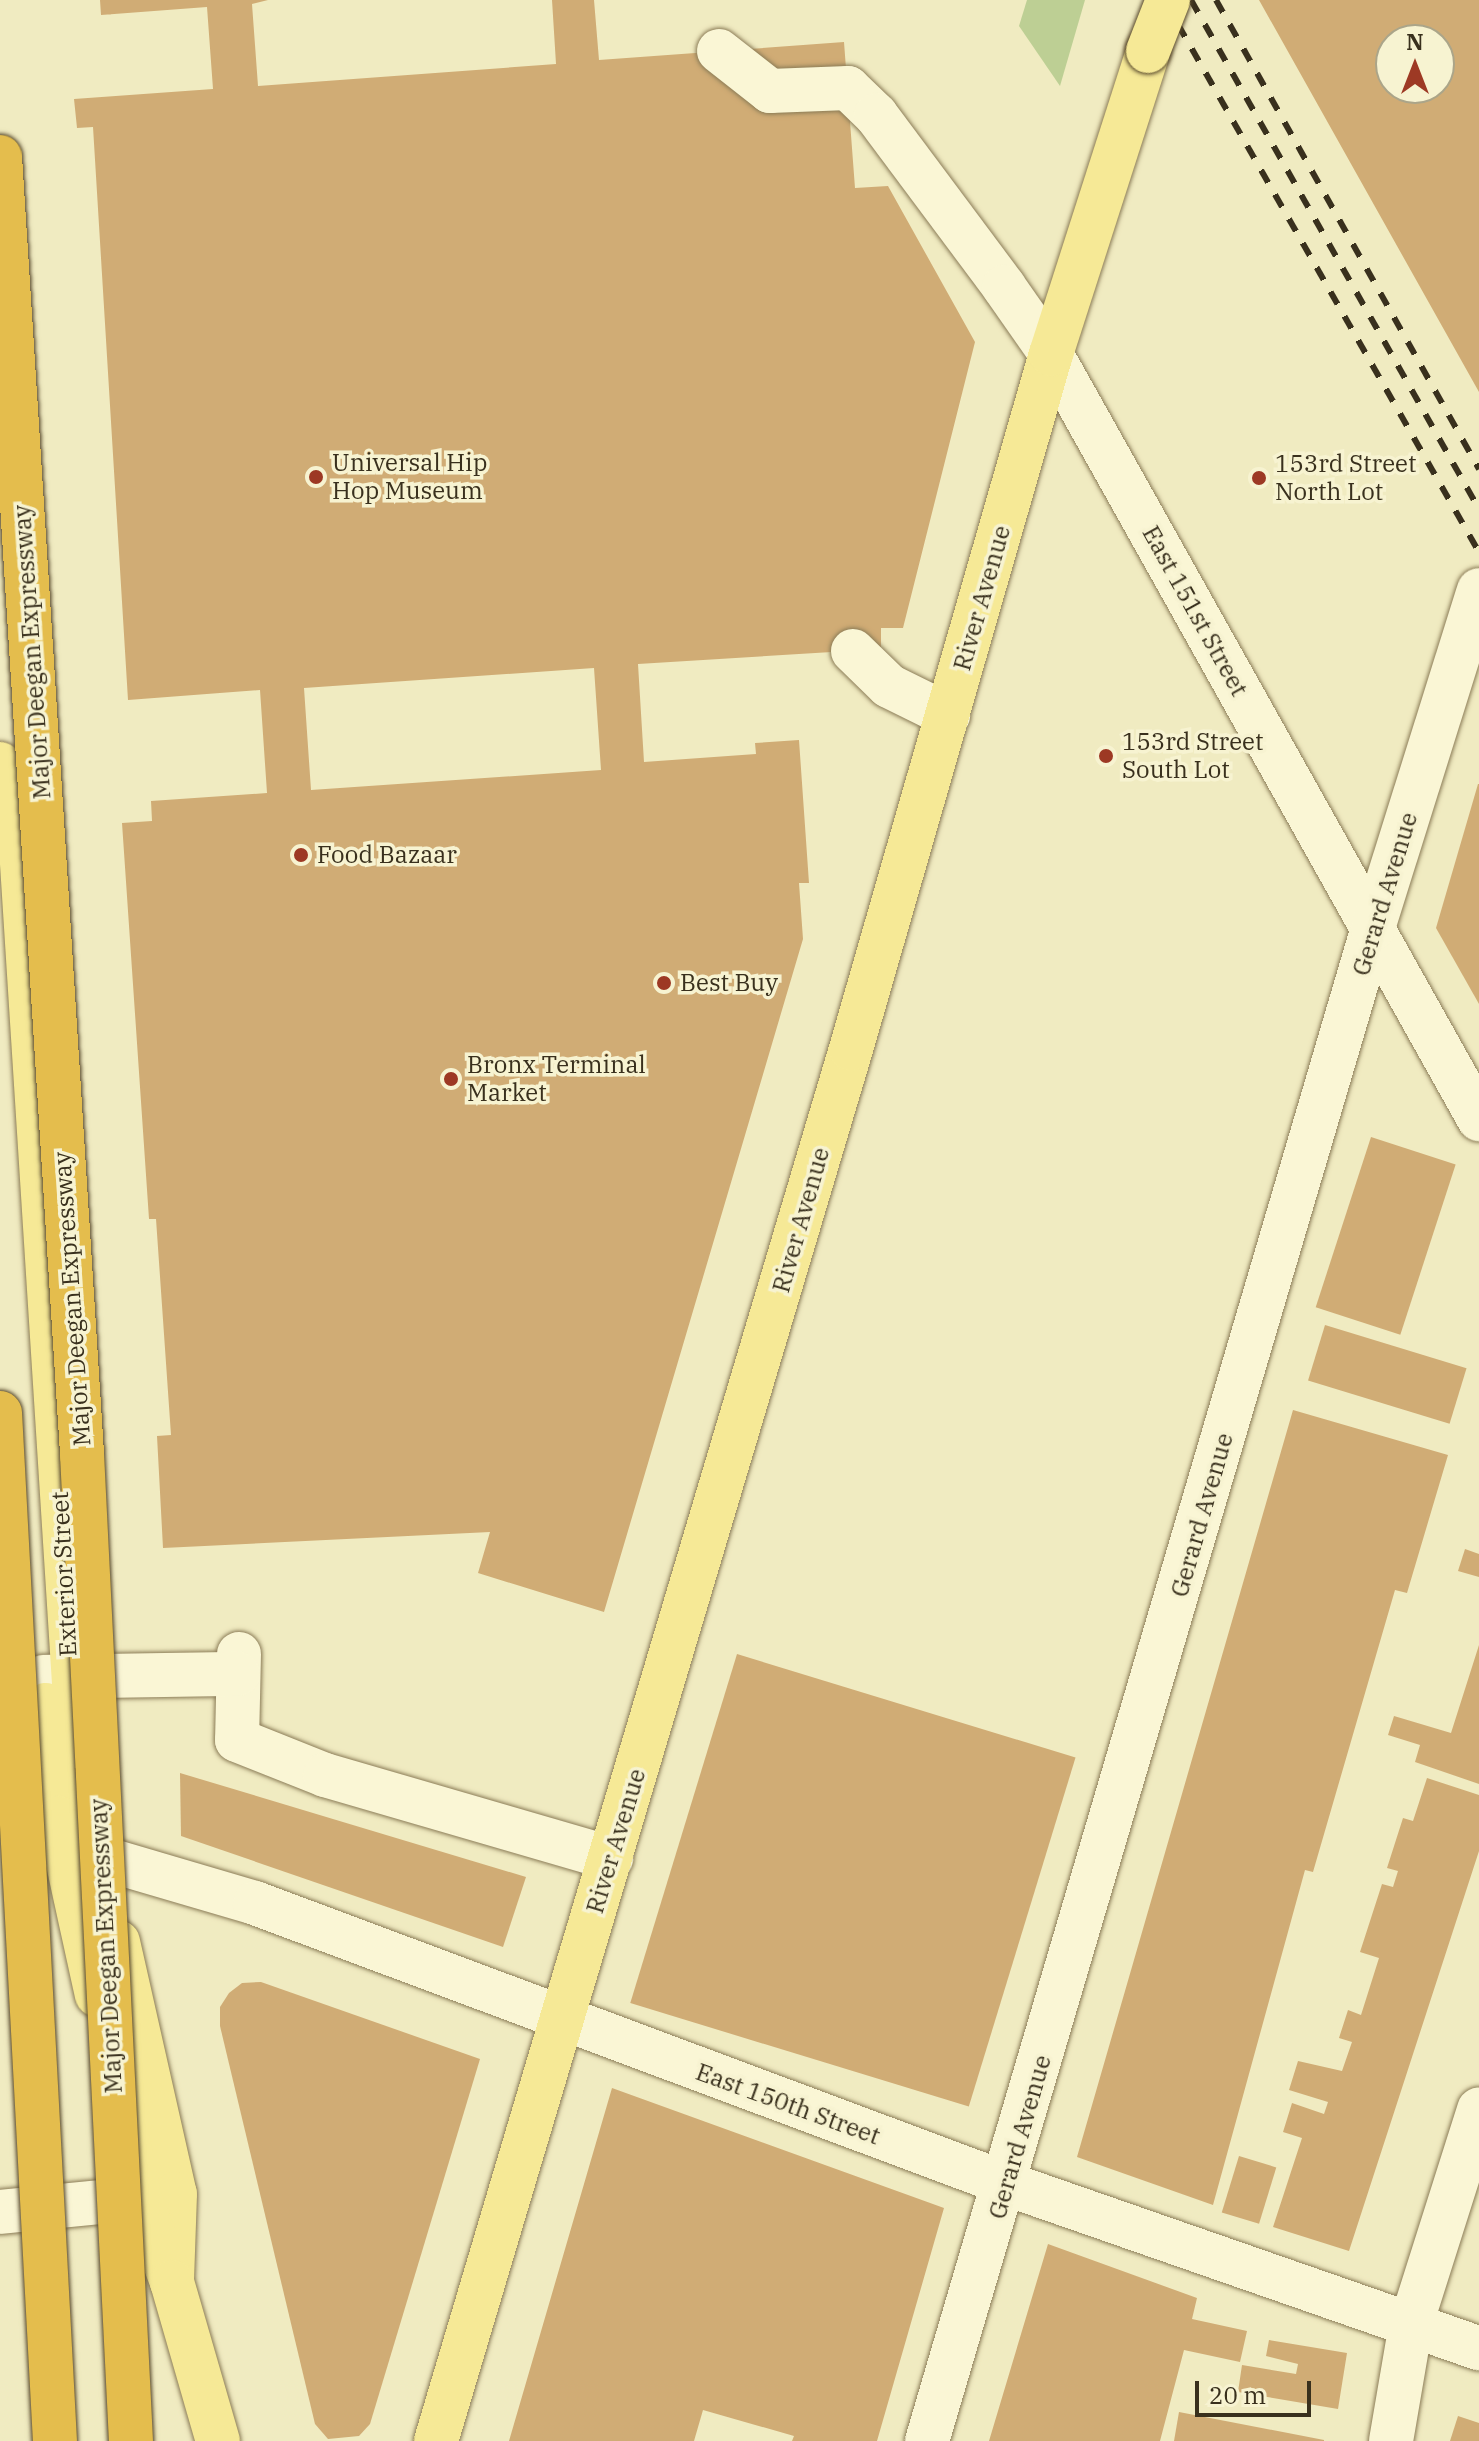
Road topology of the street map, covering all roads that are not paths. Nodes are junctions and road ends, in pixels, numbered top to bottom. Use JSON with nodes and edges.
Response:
{"nodes":[{"id":1,"x":1168,"y":0,"type":"edge"},
{"id":2,"x":719,"y":51,"type":"dead end"},
{"id":3,"x":0,"y":157,"type":"edge"},
{"id":4,"x":1051,"y":354,"type":"junction"},
{"id":5,"x":1479,"y":590,"type":"edge"},
{"id":6,"x":853,"y":651,"type":"dead end"},
{"id":7,"x":948,"y":715,"type":"junction"},
{"id":8,"x":0,"y":764,"type":"edge"},
{"id":9,"x":1373,"y":928,"type":"junction"},
{"id":10,"x":0,"y":996,"type":"edge"},
{"id":11,"x":1479,"y":1119,"type":"edge"},
{"id":12,"x":0,"y":1413,"type":"edge"},
{"id":13,"x":57,"y":1676,"type":"junction"},
{"id":14,"x":99,"y":1857,"type":"junction"},
{"id":15,"x":611,"y":1858,"type":"junction"},
{"id":16,"x":563,"y":2021,"type":"junction"},
{"id":17,"x":1479,"y":2110,"type":"edge"},
{"id":18,"x":1007,"y":2184,"type":"junction"},
{"id":19,"x":140,"y":2198,"type":"junction"},
{"id":20,"x":0,"y":2212,"type":"edge"},
{"id":21,"x":172,"y":2282,"type":"junction"},
{"id":22,"x":1411,"y":2324,"type":"junction"},
{"id":23,"x":1479,"y":2348,"type":"edge"},
{"id":24,"x":55,"y":2441,"type":"edge"},
{"id":25,"x":131,"y":2441,"type":"edge"},
{"id":26,"x":218,"y":2441,"type":"edge"},
{"id":27,"x":436,"y":2441,"type":"edge"},
{"id":28,"x":927,"y":2441,"type":"edge"},
{"id":29,"x":1391,"y":2441,"type":"edge"}],
"edges":[{"from":1,"to":4,"type":"main road","name":"River Avenue","bridge":true},
{"from":2,"to":4,"type":"street","name":"East 151st Street"},
{"from":3,"to":25,"type":"highway","name":"Major Deegan Expressway","bridge":true},
{"from":4,"to":7,"type":"main road","name":"River Avenue"},
{"from":4,"to":9,"type":"street","name":"East 151st Street"},
{"from":5,"to":9,"type":"street","name":"Gerard Avenue"},
{"from":6,"to":7,"type":"street"},
{"from":7,"to":15,"type":"main road","name":"River Avenue"},
{"from":8,"to":13,"type":"main road","name":"Exterior Street"},
{"from":9,"to":11,"type":"street","name":"East 151st Street"},
{"from":9,"to":18,"type":"street","name":"Gerard Avenue"},
{"from":10,"to":13,"type":"main road","name":"Exterior Street"},
{"from":12,"to":24,"type":"highway","bridge":true},
{"from":13,"to":14,"type":"main road","name":"Exterior Street"},
{"from":13,"to":15,"type":"street"},
{"from":13,"to":19,"type":"main road","name":"Exterior Street"},
{"from":14,"to":16,"type":"street","name":"East 150th Street"},
{"from":14,"to":21,"type":"main road","name":"Exterior Street"},
{"from":15,"to":16,"type":"main road","name":"River Avenue"},
{"from":16,"to":18,"type":"street","name":"East 150th Street"},
{"from":16,"to":27,"type":"main road","name":"River Avenue"},
{"from":17,"to":22,"type":"street"},
{"from":18,"to":22,"type":"street","name":"East 150th Street"},
{"from":18,"to":28,"type":"street","name":"Gerard Avenue"},
{"from":19,"to":20,"type":"street"},
{"from":19,"to":21,"type":"main road","name":"Exterior Street"},
{"from":21,"to":26,"type":"main road","name":"Exterior Street"},
{"from":22,"to":23,"type":"street","name":"East 150th Street"},
{"from":22,"to":29,"type":"street"}]}
